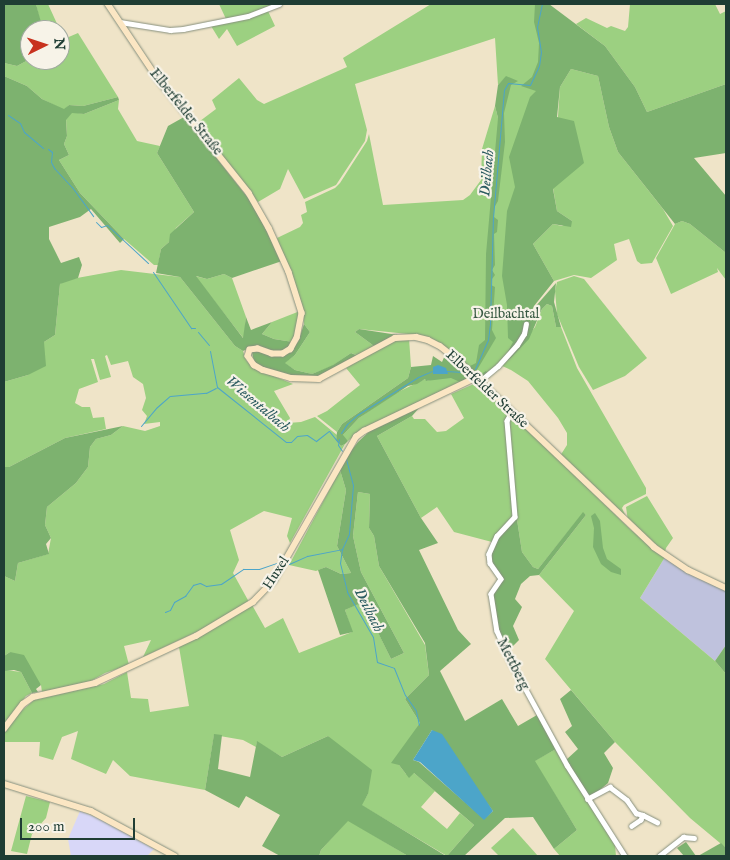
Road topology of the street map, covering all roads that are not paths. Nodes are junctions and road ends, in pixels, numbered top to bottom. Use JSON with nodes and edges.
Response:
{"nodes":[{"id":1,"x":108,"y":4,"type":"edge"},
{"id":2,"x":279,"y":4,"type":"edge"},
{"id":3,"x":120,"y":22,"type":"junction"},
{"id":4,"x":526,"y":324,"type":"dead end"},
{"id":5,"x":478,"y":379,"type":"junction"},
{"id":6,"x":512,"y":412,"type":"junction"},
{"id":7,"x":726,"y":588,"type":"edge"},
{"id":8,"x":4,"y":729,"type":"edge"},
{"id":9,"x":4,"y":784,"type":"edge"},
{"id":10,"x":587,"y":800,"type":"junction"},
{"id":11,"x":643,"y":815,"type":"junction"},
{"id":12,"x":657,"y":822,"type":"dead end"},
{"id":13,"x":632,"y":826,"type":"dead end"},
{"id":14,"x":694,"y":838,"type":"dead end"},
{"id":15,"x":175,"y":856,"type":"edge"},
{"id":16,"x":625,"y":856,"type":"edge"},
{"id":17,"x":658,"y":856,"type":"edge"}],
"edges":[{"from":1,"to":3,"type":"main road","name":"Elberfelder Straße"},
{"from":2,"to":3,"type":"street"},
{"from":3,"to":5,"type":"main road","name":"Elberfelder Straße"},
{"from":4,"to":5,"type":"street"},
{"from":5,"to":6,"type":"main road","name":"Elberfelder Straße"},
{"from":5,"to":8,"type":"main road","name":"Huxel"},
{"from":6,"to":7,"type":"main road","name":"Elberfelder Straße"},
{"from":6,"to":10,"type":"street","name":"Mettberg"},
{"from":9,"to":15,"type":"main road"},
{"from":10,"to":11,"type":"street"},
{"from":10,"to":16,"type":"street","name":"Mettberg"},
{"from":11,"to":12,"type":"street"},
{"from":11,"to":13,"type":"street"},
{"from":14,"to":17,"type":"street"}]}
